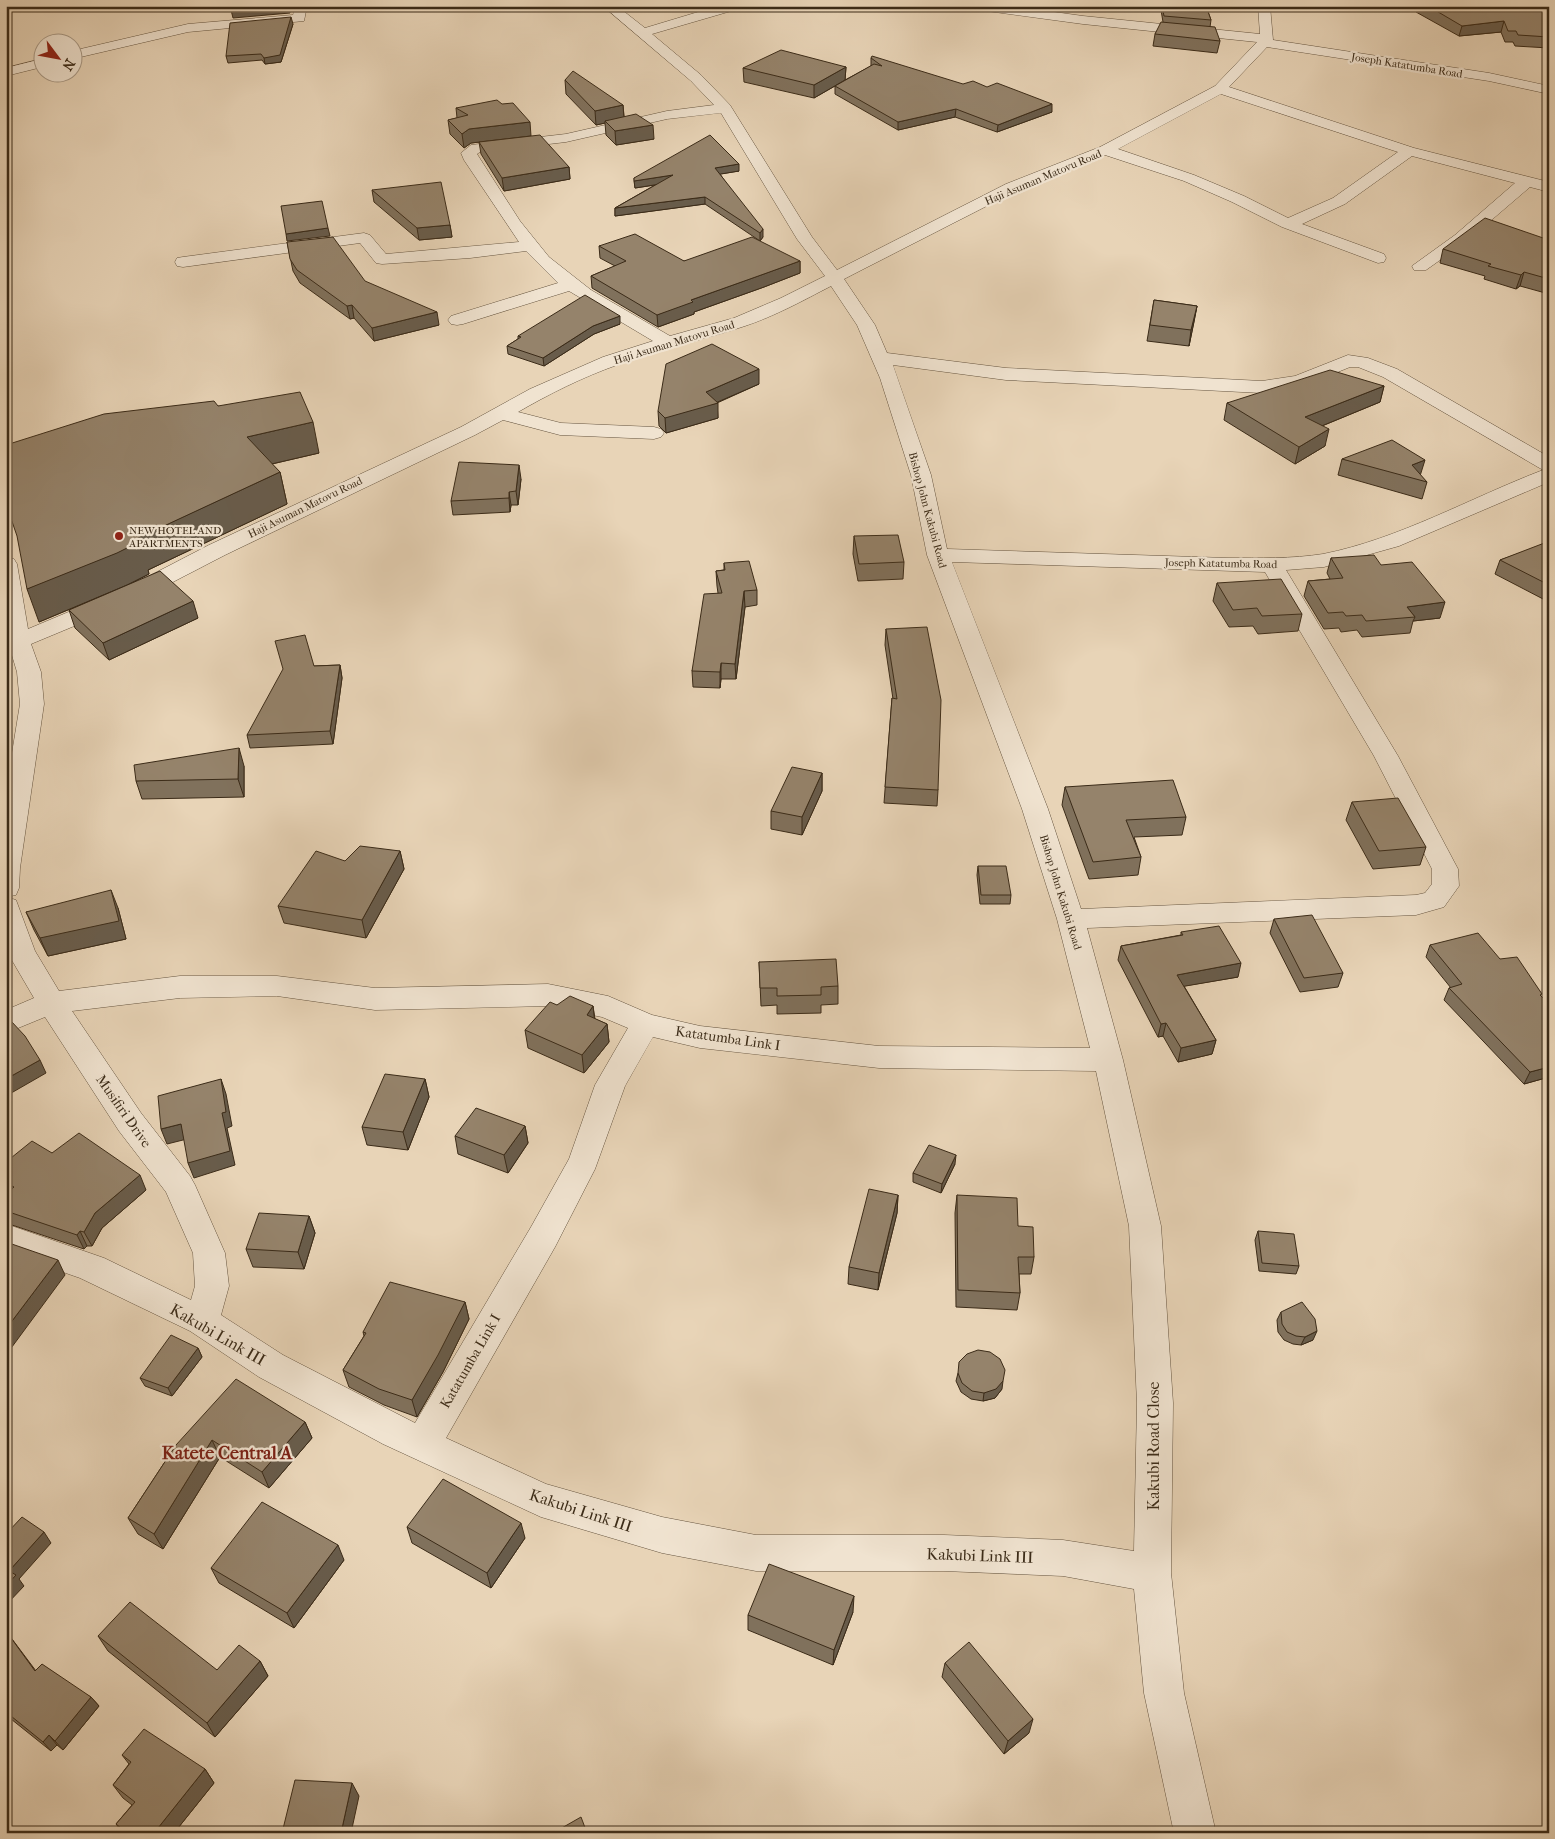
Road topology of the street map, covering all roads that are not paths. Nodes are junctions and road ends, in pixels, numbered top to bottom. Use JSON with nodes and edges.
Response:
{"nodes":[{"id":1,"x":302,"y":6,"type":"edge"},
{"id":2,"x":609,"y":6,"type":"edge"},
{"id":3,"x":733,"y":6,"type":"edge"},
{"id":4,"x":980,"y":6,"type":"edge"},
{"id":5,"x":1264,"y":6,"type":"edge"},
{"id":6,"x":641,"y":33,"type":"junction"},
{"id":7,"x":1266,"y":41,"type":"junction"},
{"id":8,"x":82,"y":52,"type":"edge"},
{"id":9,"x":32,"y":66,"type":"edge"},
{"id":10,"x":6,"y":72,"type":"edge"},
{"id":11,"x":1220,"y":89,"type":"junction"},
{"id":12,"x":1549,"y":90,"type":"edge"},
{"id":13,"x":725,"y":108,"type":"junction"},
{"id":14,"x":1105,"y":150,"type":"junction"},
{"id":15,"x":1409,"y":151,"type":"junction"},
{"id":16,"x":1527,"y":182,"type":"junction"},
{"id":17,"x":1549,"y":187,"type":"edge"},
{"id":18,"x":1288,"y":224,"type":"junction"},
{"id":19,"x":530,"y":246,"type":"junction"},
{"id":20,"x":1378,"y":258,"type":"dead end"},
{"id":21,"x":183,"y":262,"type":"dead end"},
{"id":22,"x":1420,"y":266,"type":"dead end"},
{"id":23,"x":834,"y":277,"type":"junction"},
{"id":24,"x":572,"y":284,"type":"junction"},
{"id":25,"x":457,"y":320,"type":"dead end"},
{"id":26,"x":668,"y":342,"type":"junction"},
{"id":27,"x":881,"y":358,"type":"junction"},
{"id":28,"x":501,"y":413,"type":"junction"},
{"id":29,"x":654,"y":433,"type":"dead end"},
{"id":30,"x":1549,"y":466,"type":"edge"},
{"id":31,"x":1549,"y":476,"type":"edge"},
{"id":32,"x":938,"y":555,"type":"junction"},
{"id":33,"x":6,"y":564,"type":"edge"},
{"id":34,"x":1272,"y":565,"type":"junction"},
{"id":35,"x":13,"y":643,"type":"edge"},
{"id":36,"x":6,"y":888,"type":"edge"},
{"id":37,"x":6,"y":907,"type":"edge"},
{"id":38,"x":1071,"y":919,"type":"junction"},
{"id":39,"x":51,"y":1003,"type":"junction"},
{"id":40,"x":6,"y":1022,"type":"edge"},
{"id":41,"x":646,"y":1024,"type":"junction"},
{"id":42,"x":1108,"y":1060,"type":"junction"},
{"id":43,"x":6,"y":1238,"type":"edge"},
{"id":44,"x":202,"y":1321,"type":"junction"},
{"id":45,"x":422,"y":1445,"type":"junction"},
{"id":46,"x":1152,"y":1573,"type":"junction"},
{"id":47,"x":1195,"y":1833,"type":"edge"}],
"edges":[{"from":1,"to":8,"type":"street"},
{"from":2,"to":6,"type":"street","name":"Bishop John Kakubi Road"},
{"from":3,"to":6,"type":"street"},
{"from":4,"to":7,"type":"street","name":"Joseph Katatumba Road"},
{"from":5,"to":7,"type":"street"},
{"from":6,"to":13,"type":"street","name":"Bishop John Kakubi Road"},
{"from":7,"to":11,"type":"street","name":"Haji Asuman Matovu Road"},
{"from":7,"to":12,"type":"street","name":"Joseph Katatumba Road"},
{"from":9,"to":10,"type":"street"},
{"from":11,"to":14,"type":"street","name":"Haji Asuman Matovu Road"},
{"from":11,"to":15,"type":"street"},
{"from":13,"to":19,"type":"street"},
{"from":13,"to":23,"type":"street","name":"Bishop John Kakubi Road"},
{"from":14,"to":18,"type":"street"},
{"from":14,"to":23,"type":"street","name":"Haji Asuman Matovu Road"},
{"from":15,"to":16,"type":"street"},
{"from":15,"to":18,"type":"street"},
{"from":16,"to":17,"type":"street"},
{"from":16,"to":22,"type":"street"},
{"from":18,"to":20,"type":"street"},
{"from":19,"to":21,"type":"street"},
{"from":19,"to":24,"type":"street"},
{"from":23,"to":26,"type":"street","name":"Haji Asuman Matovu Road"},
{"from":23,"to":27,"type":"street","name":"Bishop John Kakubi Road"},
{"from":24,"to":25,"type":"street"},
{"from":24,"to":26,"type":"street"},
{"from":26,"to":28,"type":"street","name":"Haji Asuman Matovu Road"},
{"from":27,"to":30,"type":"street"},
{"from":27,"to":32,"type":"street","name":"Bishop John Kakubi Road"},
{"from":28,"to":29,"type":"street"},
{"from":28,"to":35,"type":"street","name":"Haji Asuman Matovu Road"},
{"from":31,"to":34,"type":"street","name":"Joseph Katatumba Road"},
{"from":32,"to":34,"type":"street","name":"Joseph Katatumba Road"},
{"from":32,"to":38,"type":"street","name":"Bishop John Kakubi Road"},
{"from":33,"to":35,"type":"street"},
{"from":34,"to":38,"type":"street"},
{"from":35,"to":36,"type":"street"},
{"from":37,"to":39,"type":"street","name":"Musifiri Drive"},
{"from":38,"to":42,"type":"street","name":"Bishop John Kakubi Road"},
{"from":39,"to":40,"type":"street"},
{"from":39,"to":41,"type":"street"},
{"from":39,"to":44,"type":"street","name":"Musifiri Drive"},
{"from":41,"to":42,"type":"street","name":"Katatumba Link I"},
{"from":41,"to":45,"type":"street","name":"Katatumba Link I"},
{"from":42,"to":46,"type":"street","name":"Kakubi Road Close"},
{"from":43,"to":44,"type":"street","name":"Kakubi Link III"},
{"from":44,"to":45,"type":"street","name":"Kakubi Link III"},
{"from":45,"to":46,"type":"street","name":"Kakubi Link III"},
{"from":46,"to":47,"type":"street","name":"Kakubi Road Close"}]}
